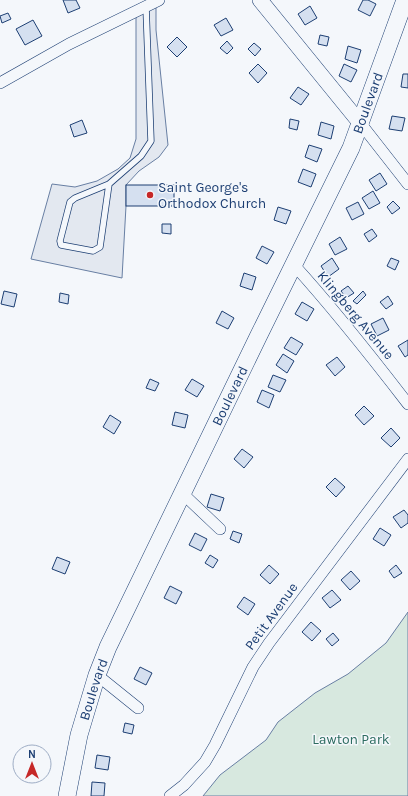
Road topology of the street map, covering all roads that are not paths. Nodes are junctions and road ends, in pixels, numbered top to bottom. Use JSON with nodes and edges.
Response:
{"nodes":[{"id":1,"x":159,"y":0,"type":"edge"},
{"id":2,"x":260,"y":0,"type":"edge"},
{"id":3,"x":406,"y":0,"type":"edge"},
{"id":4,"x":146,"y":7,"type":"junction"},
{"id":5,"x":0,"y":83,"type":"edge"},
{"id":6,"x":361,"y":124,"type":"junction"},
{"id":7,"x":109,"y":184,"type":"junction"},
{"id":8,"x":408,"y":184,"type":"edge"},
{"id":9,"x":294,"y":265,"type":"junction"},
{"id":10,"x":408,"y":404,"type":"edge"},
{"id":11,"x":408,"y":459,"type":"edge"},
{"id":12,"x":182,"y":493,"type":"junction"},
{"id":13,"x":220,"y":529,"type":"dead end"},
{"id":14,"x":97,"y":675,"type":"junction"},
{"id":15,"x":138,"y":708,"type":"dead end"},
{"id":16,"x":67,"y":796,"type":"edge"},
{"id":17,"x":170,"y":796,"type":"edge"}],
"edges":[{"from":1,"to":4,"type":"street"},
{"from":2,"to":6,"type":"main road"},
{"from":3,"to":6,"type":"main road","name":"Boulevard"},
{"from":4,"to":5,"type":"street"},
{"from":4,"to":7,"type":"lane"},
{"from":6,"to":8,"type":"street"},
{"from":6,"to":9,"type":"main road","name":"Boulevard"},
{"from":7,"to":7,"type":"lane"},
{"from":9,"to":10,"type":"street","name":"Klingberg Avenue"},
{"from":9,"to":12,"type":"main road","name":"Boulevard"},
{"from":11,"to":17,"type":"street","name":"Petit Avenue"},
{"from":12,"to":13,"type":"street"},
{"from":12,"to":14,"type":"main road","name":"Boulevard"},
{"from":14,"to":15,"type":"street"},
{"from":14,"to":16,"type":"main road","name":"Boulevard"}]}
